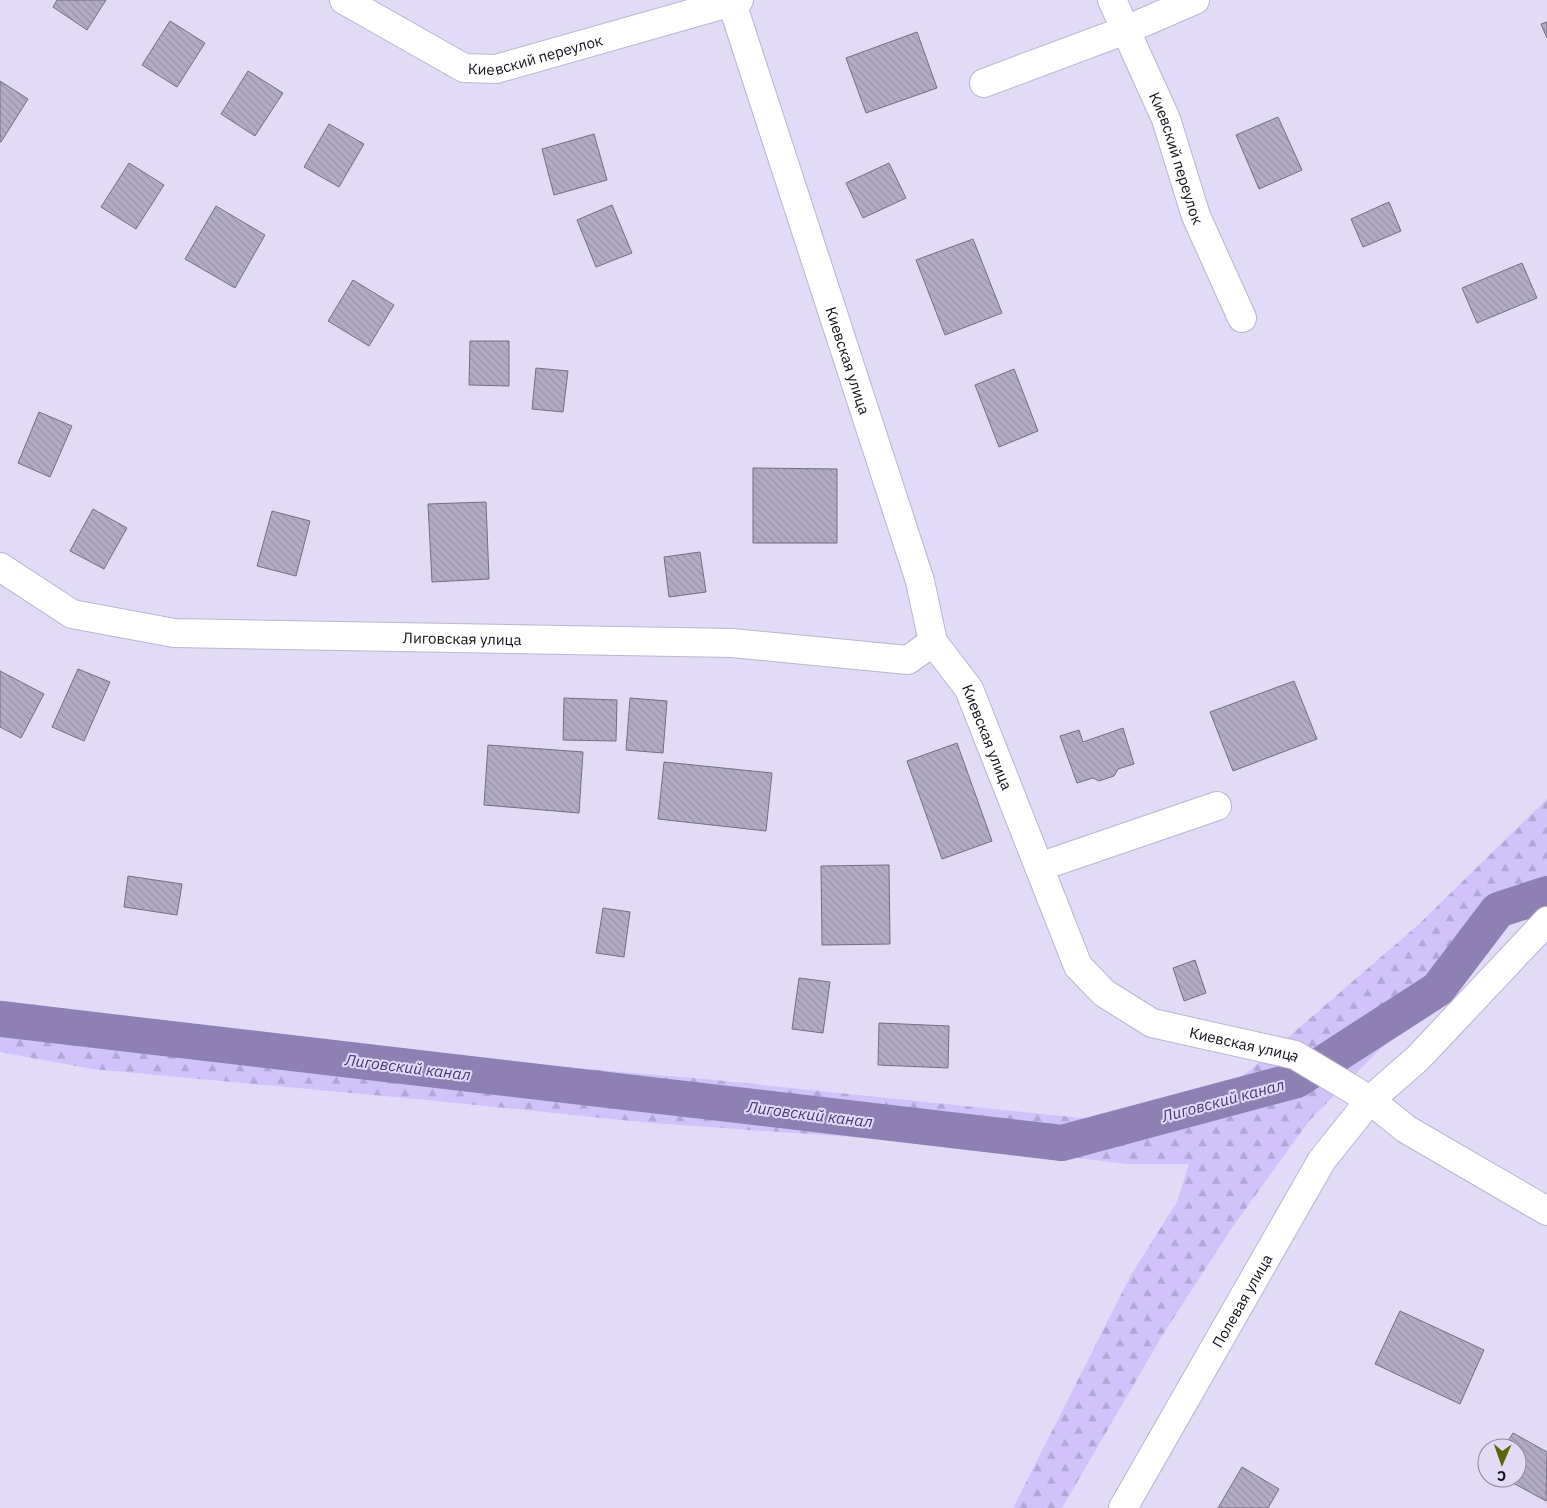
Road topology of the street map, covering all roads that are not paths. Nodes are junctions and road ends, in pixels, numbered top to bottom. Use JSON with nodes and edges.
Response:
{"nodes":[{"id":1,"x":344,"y":0,"type":"edge"},
{"id":2,"x":1112,"y":0,"type":"edge"},
{"id":3,"x":1195,"y":0,"type":"edge"},
{"id":4,"x":734,"y":1,"type":"edge"},
{"id":5,"x":1126,"y":30,"type":"junction"},
{"id":6,"x":984,"y":83,"type":"dead end"},
{"id":7,"x":1242,"y":318,"type":"dead end"},
{"id":8,"x":0,"y":567,"type":"edge"},
{"id":9,"x":933,"y":642,"type":"junction"},
{"id":10,"x":1217,"y":806,"type":"dead end"},
{"id":11,"x":1039,"y":867,"type":"junction"},
{"id":12,"x":1547,"y":921,"type":"edge"},
{"id":13,"x":1370,"y":1100,"type":"junction"},
{"id":14,"x":1547,"y":1211,"type":"edge"},
{"id":15,"x":1124,"y":1508,"type":"edge"}],
"edges":[{"from":1,"to":4,"type":"street","name":"Киевский переулок"},
{"from":2,"to":5,"type":"street","name":"Киевский переулок"},
{"from":3,"to":5,"type":"street"},
{"from":4,"to":9,"type":"street","name":"Киевская улица"},
{"from":5,"to":6,"type":"street"},
{"from":5,"to":7,"type":"street","name":"Киевский переулок"},
{"from":8,"to":9,"type":"street","name":"Лиговская улица"},
{"from":9,"to":11,"type":"street","name":"Киевская улица"},
{"from":10,"to":11,"type":"street"},
{"from":11,"to":13,"type":"street","name":"Киевская улица"},
{"from":12,"to":13,"type":"street","name":"Полевая улица"},
{"from":13,"to":14,"type":"street","name":"Киевская улица"},
{"from":13,"to":15,"type":"street","name":"Полевая улица"}]}
